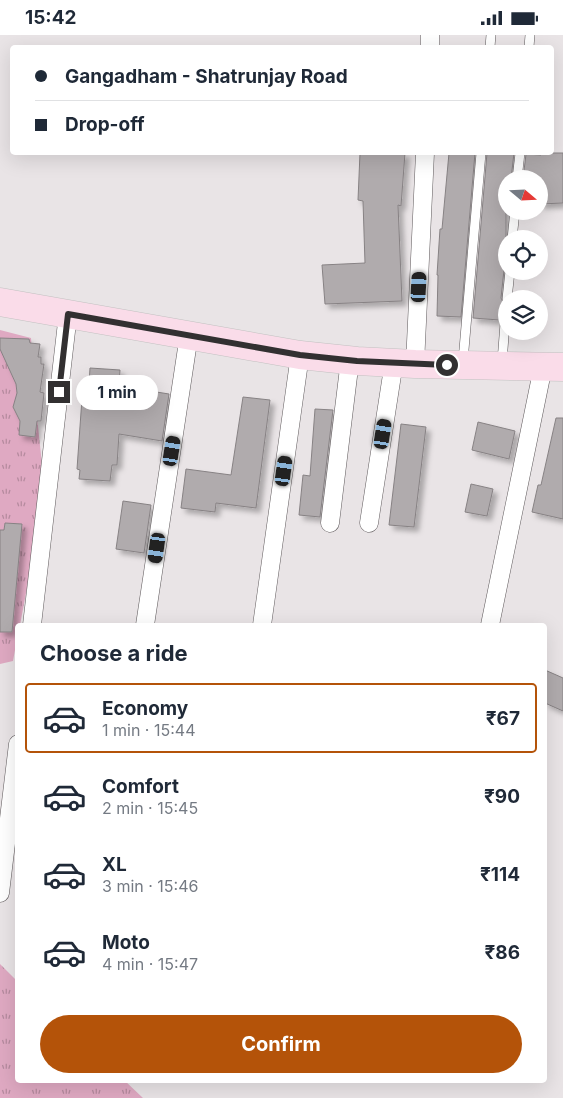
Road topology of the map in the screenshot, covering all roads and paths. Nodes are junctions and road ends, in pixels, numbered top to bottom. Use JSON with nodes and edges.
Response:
{"nodes":[{"id":1,"x":425,"y":155,"type":"edge"},
{"id":2,"x":481,"y":155,"type":"edge"},
{"id":3,"x":520,"y":155,"type":"edge"},
{"id":4,"x":518,"y":170,"type":"edge"},
{"id":5,"x":0,"y":302,"type":"edge"},
{"id":6,"x":68,"y":314,"type":"junction"},
{"id":7,"x":189,"y":335,"type":"junction"},
{"id":8,"x":504,"y":340,"type":"edge"},
{"id":9,"x":300,"y":355,"type":"junction"},
{"id":10,"x":350,"y":360,"type":"junction"},
{"id":11,"x":404,"y":363,"type":"junction"},
{"id":12,"x":463,"y":365,"type":"junction"},
{"id":13,"x":502,"y":365,"type":"junction"},
{"id":14,"x":553,"y":367,"type":"edge"},
{"id":15,"x":330,"y":523,"type":"dead end"},
{"id":16,"x":369,"y":523,"type":"dead end"},
{"id":17,"x":32,"y":623,"type":"edge"},
{"id":18,"x":145,"y":623,"type":"edge"},
{"id":19,"x":262,"y":623,"type":"edge"},
{"id":20,"x":490,"y":623,"type":"edge"},
{"id":21,"x":15,"y":769,"type":"edge"},
{"id":22,"x":0,"y":893,"type":"edge"}],
"edges":[{"from":1,"to":11,"type":"street"},
{"from":2,"to":12,"type":"lane"},
{"from":3,"to":4,"type":"lane"},
{"from":5,"to":6,"type":"main road"},
{"from":6,"to":7,"type":"main road"},
{"from":6,"to":17,"type":"street"},
{"from":7,"to":9,"type":"main road"},
{"from":7,"to":18,"type":"street"},
{"from":8,"to":13,"type":"lane"},
{"from":9,"to":10,"type":"main road"},
{"from":9,"to":19,"type":"street"},
{"from":10,"to":11,"type":"main road"},
{"from":10,"to":15,"type":"street"},
{"from":11,"to":12,"type":"main road"},
{"from":11,"to":16,"type":"street"},
{"from":12,"to":13,"type":"main road"},
{"from":13,"to":14,"type":"main road"},
{"from":14,"to":20,"type":"street"},
{"from":21,"to":22,"type":"street"}]}
